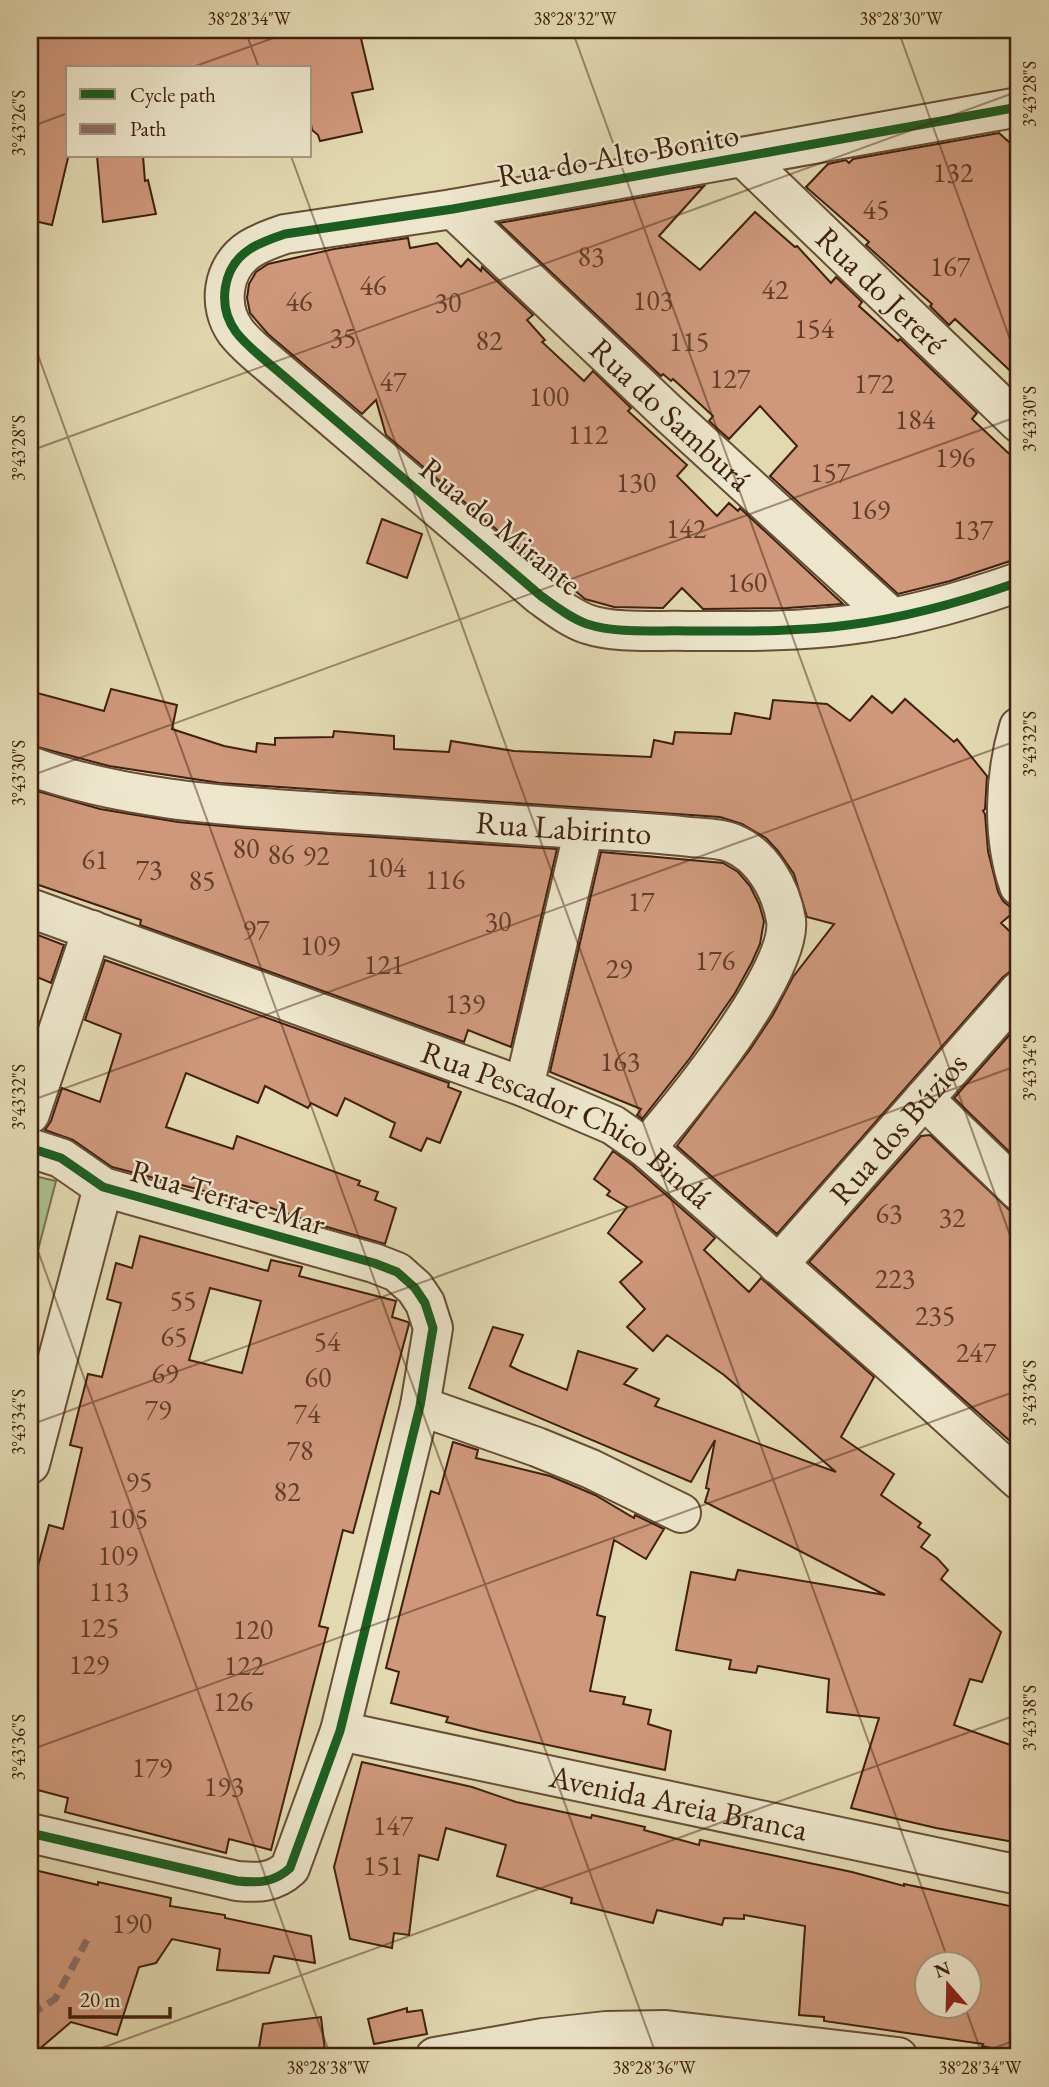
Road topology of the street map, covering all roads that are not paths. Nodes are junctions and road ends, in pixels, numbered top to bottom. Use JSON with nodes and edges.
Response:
{"nodes":[{"id":1,"x":1019,"y":107,"type":"edge"},
{"id":2,"x":744,"y":158,"type":"junction"},
{"id":3,"x":453,"y":209,"type":"junction"},
{"id":4,"x":233,"y":265,"type":"joint"},
{"id":5,"x":1019,"y":423,"type":"edge"},
{"id":6,"x":1019,"y":582,"type":"edge"},
{"id":7,"x":892,"y":618,"type":"junction"},
{"id":8,"x":1019,"y":727,"type":"edge"},
{"id":9,"x":30,"y":766,"type":"edge"},
{"id":10,"x":584,"y":829,"type":"junction"},
{"id":11,"x":1019,"y":886,"type":"edge"},
{"id":12,"x":30,"y":908,"type":"edge"},
{"id":13,"x":92,"y":930,"type":"junction"},
{"id":14,"x":1019,"y":991,"type":"edge"},
{"id":15,"x":524,"y":1087,"type":"junction"},
{"id":16,"x":923,"y":1099,"type":"junction"},
{"id":17,"x":30,"y":1114,"type":"edge"},
{"id":18,"x":30,"y":1148,"type":"edge"},
{"id":19,"x":646,"y":1148,"type":"junction"},
{"id":20,"x":103,"y":1187,"type":"junction"},
{"id":21,"x":1019,"y":1191,"type":"edge"},
{"id":22,"x":778,"y":1265,"type":"junction"},
{"id":23,"x":420,"y":1406,"type":"junction"},
{"id":24,"x":30,"y":1464,"type":"edge"},
{"id":25,"x":1019,"y":1480,"type":"edge"},
{"id":26,"x":681,"y":1513,"type":"dead end"},
{"id":27,"x":340,"y":1731,"type":"junction"},
{"id":28,"x":30,"y":1833,"type":"edge"},
{"id":29,"x":1019,"y":1875,"type":"edge"},
{"id":30,"x":541,"y":2048,"type":"edge"},
{"id":31,"x":803,"y":2051,"type":"edge"},
{"id":32,"x":435,"y":2057,"type":"edge"},
{"id":33,"x":898,"y":2057,"type":"edge"}],
"edges":[{"from":1,"to":2,"type":"street","name":"Rua do Alto Bonito"},
{"from":2,"to":3,"type":"street","name":"Rua do Alto Bonito"},
{"from":2,"to":5,"type":"street","name":"Rua do Jereré"},
{"from":3,"to":4,"type":"street","name":"Rua do Alto Bonito"},
{"from":3,"to":7,"type":"street","name":"Rua do Samburá"},
{"from":4,"to":7,"type":"street","name":"Rua do Mirante"},
{"from":6,"to":7,"type":"street","name":"Rua do Mirante"},
{"from":8,"to":11,"type":"street"},
{"from":9,"to":10,"type":"street","name":"Rua Labirinto"},
{"from":10,"to":15,"type":"street"},
{"from":10,"to":19,"type":"street","name":"Rua Labirinto"},
{"from":12,"to":13,"type":"street","name":"Rua Pescador Chico Bindá"},
{"from":13,"to":15,"type":"street","name":"Rua Pescador Chico Bindá"},
{"from":13,"to":17,"type":"street"},
{"from":14,"to":16,"type":"street","name":"Rua dos Búzios"},
{"from":15,"to":19,"type":"street","name":"Rua Pescador Chico Bindá"},
{"from":16,"to":21,"type":"street"},
{"from":16,"to":22,"type":"street","name":"Rua dos Búzios"},
{"from":18,"to":20,"type":"street","name":"Rua Terra e Mar"},
{"from":19,"to":22,"type":"street","name":"Rua Pescador Chico Bindá"},
{"from":20,"to":23,"type":"street","name":"Rua Terra e Mar"},
{"from":20,"to":24,"type":"street"},
{"from":22,"to":25,"type":"street","name":"Rua Pescador Chico Bindá"},
{"from":23,"to":26,"type":"street"},
{"from":23,"to":27,"type":"street"},
{"from":27,"to":28,"type":"street"},
{"from":27,"to":29,"type":"street","name":"Avenida Areia Branca"},
{"from":30,"to":31,"type":"street"},
{"from":30,"to":32,"type":"street"},
{"from":31,"to":33,"type":"street"}]}
